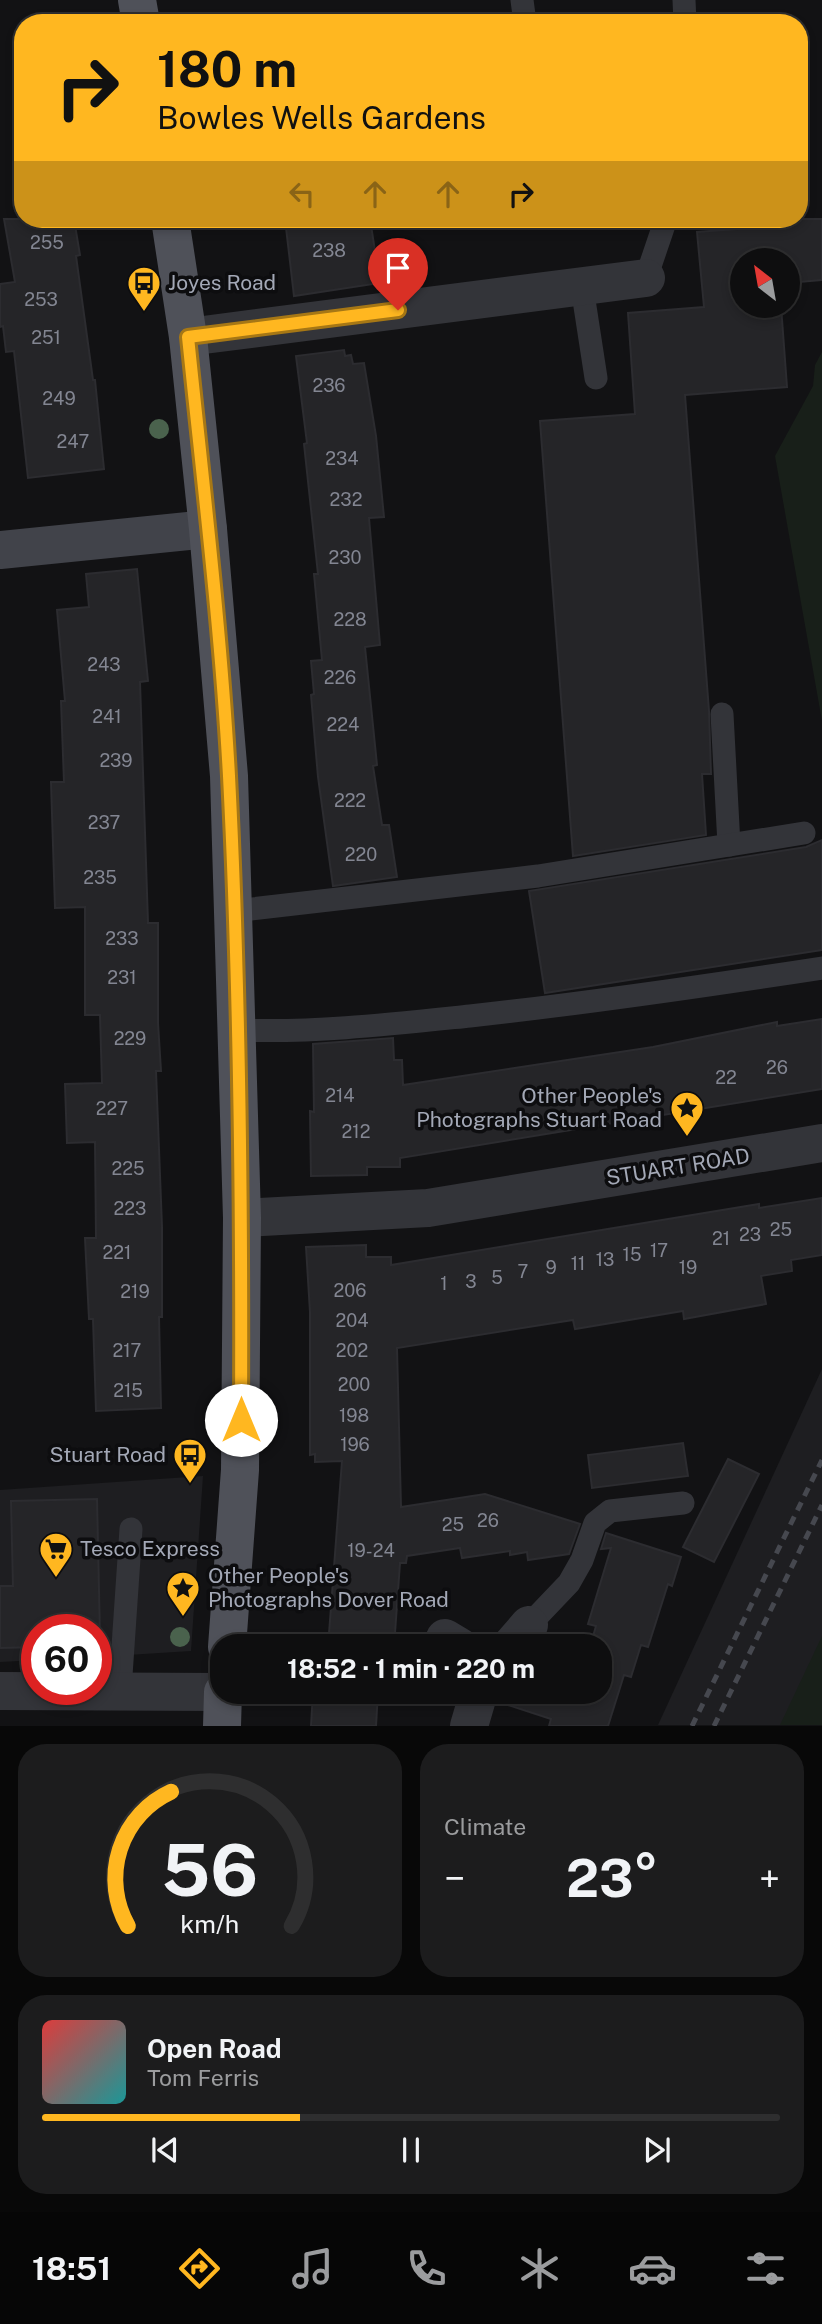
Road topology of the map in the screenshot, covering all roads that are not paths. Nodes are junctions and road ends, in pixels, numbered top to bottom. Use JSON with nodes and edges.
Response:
{"nodes":[{"id":1,"x":171,"y":228,"type":"edge"},
{"id":2,"x":663,"y":228,"type":"edge"},
{"id":3,"x":646,"y":278,"type":"joint"},
{"id":4,"x":582,"y":287,"type":"junction"},
{"id":5,"x":188,"y":337,"type":"junction"},
{"id":6,"x":596,"y":378,"type":"dead end"},
{"id":7,"x":208,"y":529,"type":"junction"},
{"id":8,"x":0,"y":550,"type":"edge"},
{"id":9,"x":722,"y":714,"type":"dead end"},
{"id":10,"x":804,"y":833,"type":"dead end"},
{"id":11,"x":729,"y":845,"type":"junction"},
{"id":12,"x":234,"y":911,"type":"junction"},
{"id":13,"x":822,"y":968,"type":"edge"},
{"id":14,"x":237,"y":1030,"type":"junction"},
{"id":15,"x":822,"y":1143,"type":"edge"},
{"id":16,"x":242,"y":1218,"type":"junction"},
{"id":17,"x":683,"y":1503,"type":"dead end"},
{"id":18,"x":131,"y":1529,"type":"dead end"},
{"id":19,"x":228,"y":1634,"type":"edge"},
{"id":20,"x":522,"y":1634,"type":"edge"},
{"id":21,"x":120,"y":1690,"type":"junction"},
{"id":22,"x":0,"y":1691,"type":"edge"},
{"id":23,"x":210,"y":1692,"type":"edge"},
{"id":24,"x":223,"y":1704,"type":"edge"},
{"id":25,"x":475,"y":1704,"type":"edge"},
{"id":26,"x":222,"y":1726,"type":"edge"},
{"id":27,"x":468,"y":1726,"type":"edge"}],
"edges":[{"from":1,"to":5,"type":"main road"},
{"from":2,"to":3,"type":"lane"},
{"from":3,"to":4,"type":"street"},
{"from":4,"to":5,"type":"street"},
{"from":4,"to":6,"type":"lane"},
{"from":5,"to":7,"type":"main road"},
{"from":7,"to":8,"type":"street"},
{"from":7,"to":12,"type":"main road"},
{"from":9,"to":11,"type":"lane"},
{"from":10,"to":11,"type":"lane"},
{"from":11,"to":12,"type":"lane"},
{"from":12,"to":14,"type":"main road"},
{"from":13,"to":14,"type":"lane"},
{"from":14,"to":16,"type":"main road"},
{"from":15,"to":16,"type":"street","name":"STUART ROAD"},
{"from":16,"to":19,"type":"main road"},
{"from":17,"to":20,"type":"lane"},
{"from":18,"to":21,"type":"lane"},
{"from":21,"to":22,"type":"street"},
{"from":21,"to":23,"type":"street"},
{"from":24,"to":26,"type":"main road"},
{"from":25,"to":27,"type":"street"}]}
